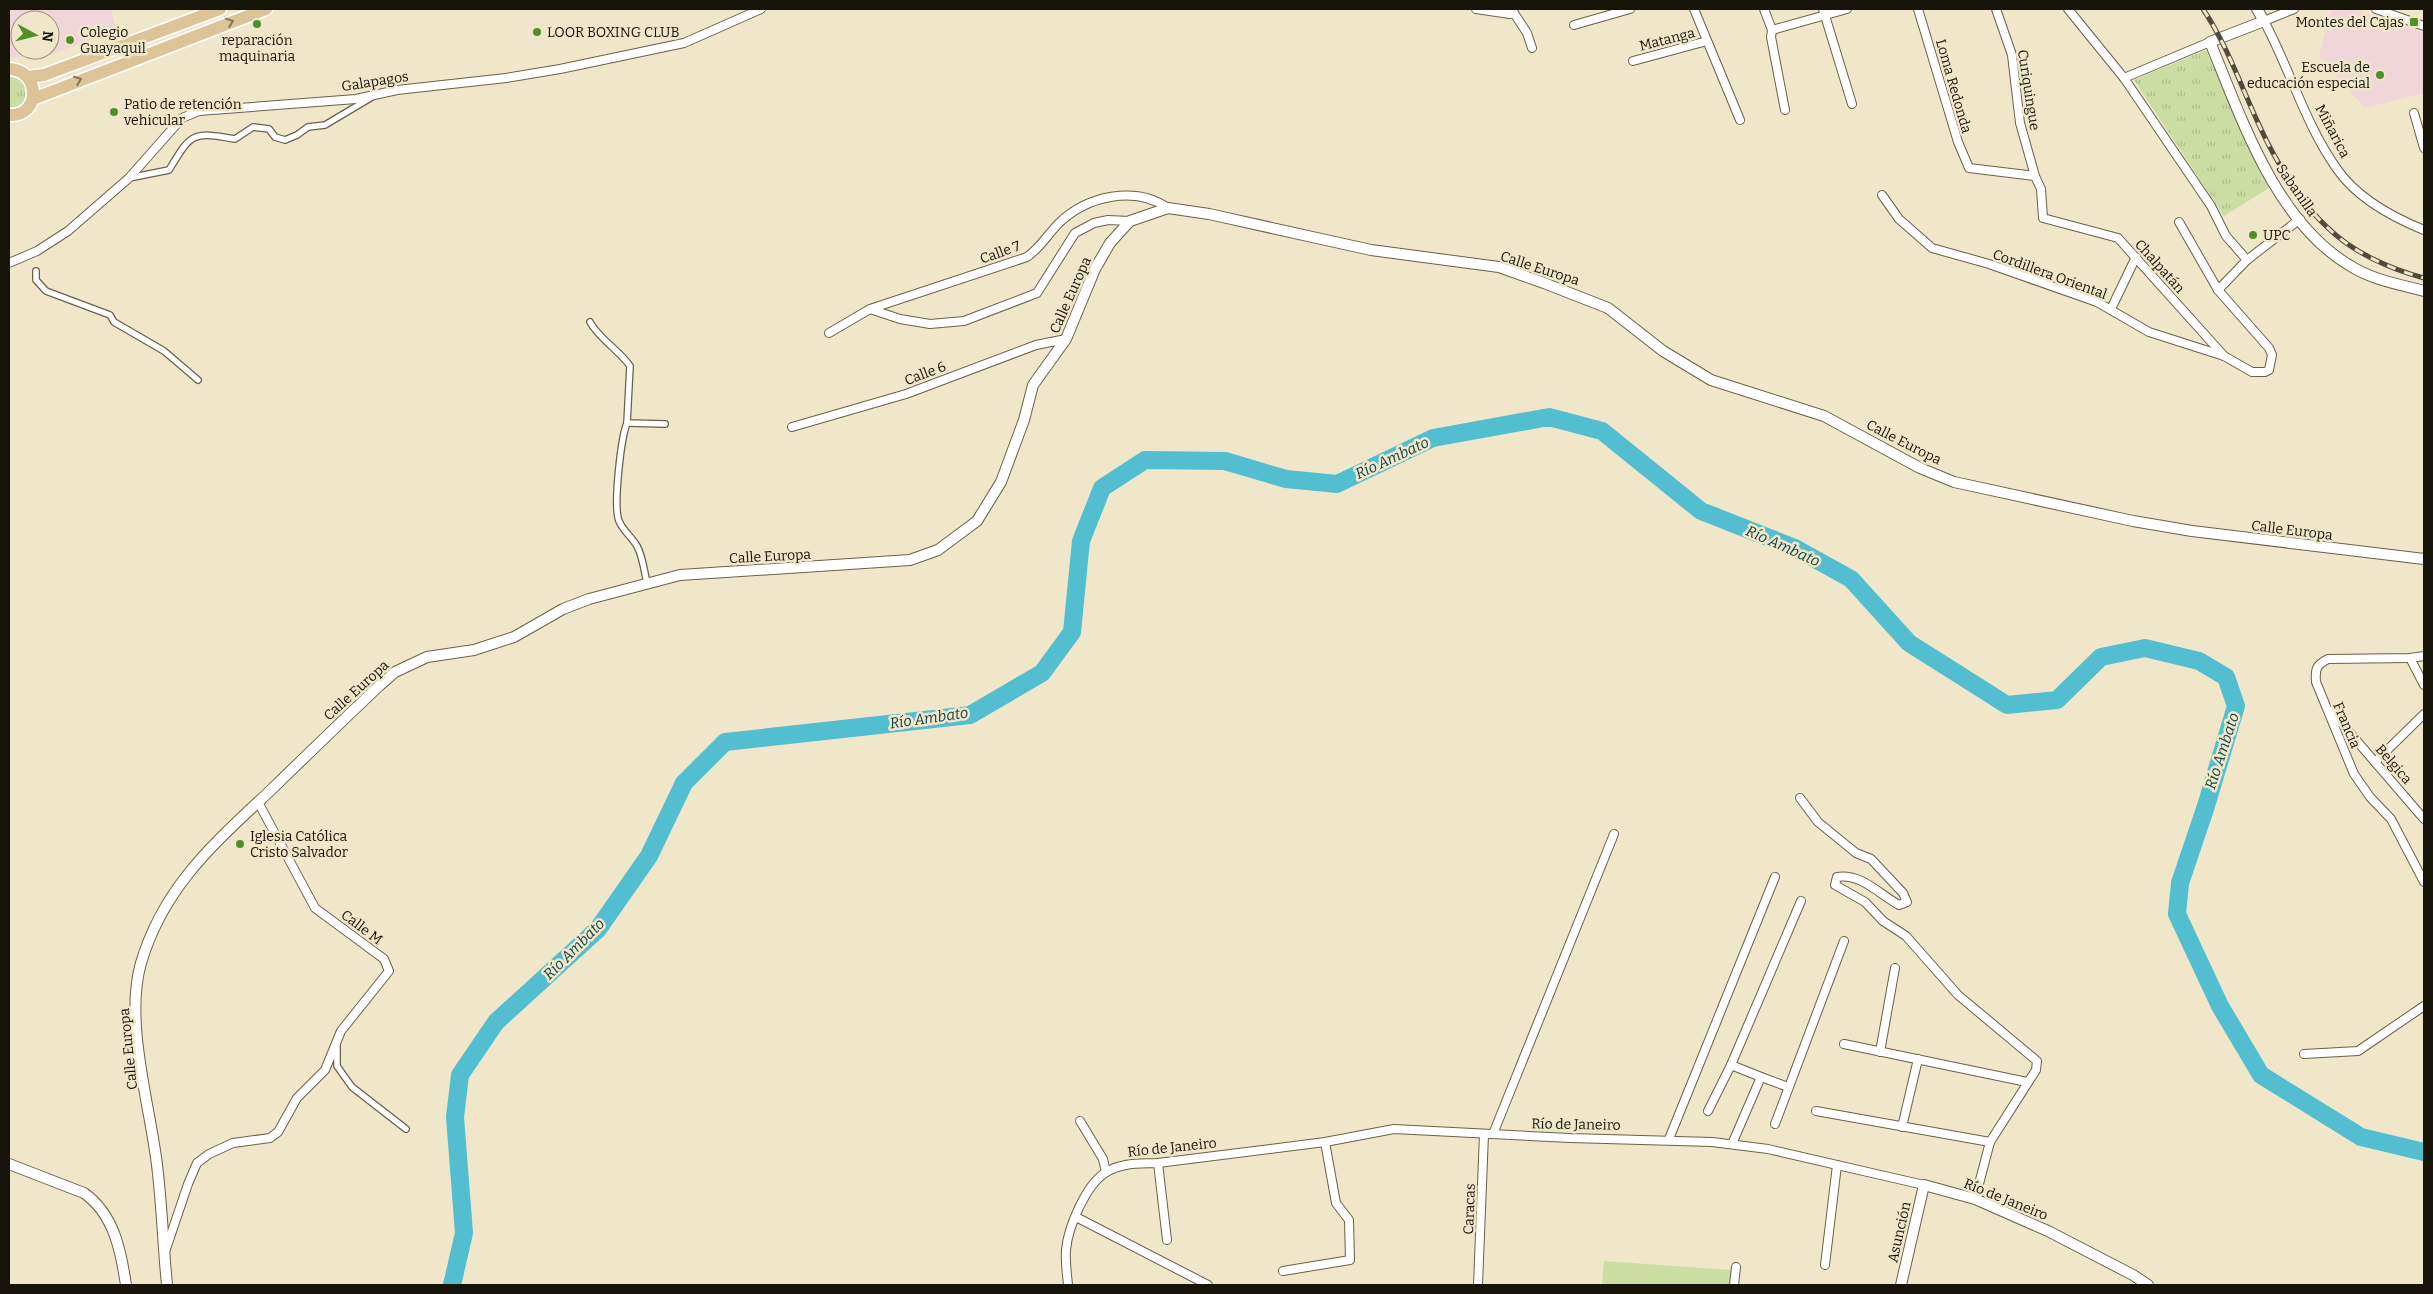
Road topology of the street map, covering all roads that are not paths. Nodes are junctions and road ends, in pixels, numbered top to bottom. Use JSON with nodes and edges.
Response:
{"nodes":[{"id":1,"x":220,"y":9,"type":"edge"},
{"id":2,"x":266,"y":9,"type":"edge"},
{"id":3,"x":761,"y":9,"type":"edge"},
{"id":4,"x":1476,"y":9,"type":"edge"},
{"id":5,"x":1630,"y":9,"type":"edge"},
{"id":6,"x":1694,"y":9,"type":"edge"},
{"id":7,"x":1764,"y":9,"type":"edge"},
{"id":8,"x":1847,"y":9,"type":"edge"},
{"id":9,"x":1918,"y":9,"type":"edge"},
{"id":10,"x":1996,"y":9,"type":"edge"},
{"id":11,"x":2068,"y":9,"type":"edge"},
{"id":12,"x":2257,"y":9,"type":"edge"},
{"id":13,"x":2294,"y":9,"type":"edge"},
{"id":14,"x":2376,"y":9,"type":"edge"},
{"id":15,"x":1513,"y":11,"type":"edge"},
{"id":16,"x":1824,"y":12,"type":"edge"},
{"id":17,"x":2264,"y":21,"type":"junction"},
{"id":18,"x":1574,"y":25,"type":"dead end"},
{"id":19,"x":2424,"y":26,"type":"edge"},
{"id":20,"x":1772,"y":30,"type":"junction"},
{"id":21,"x":1708,"y":41,"type":"junction"},
{"id":22,"x":2210,"y":42,"type":"junction"},
{"id":23,"x":1532,"y":48,"type":"dead end"},
{"id":24,"x":1633,"y":60,"type":"dead end"},
{"id":25,"x":9,"y":69,"type":"edge"},
{"id":26,"x":28,"y":77,"type":"junction"},
{"id":27,"x":2124,"y":78,"type":"junction"},
{"id":28,"x":376,"y":94,"type":"junction"},
{"id":29,"x":33,"y":99,"type":"junction"},
{"id":30,"x":1852,"y":104,"type":"dead end"},
{"id":31,"x":1785,"y":110,"type":"dead end"},
{"id":32,"x":2414,"y":113,"type":"dead end"},
{"id":33,"x":9,"y":115,"type":"edge"},
{"id":34,"x":1740,"y":120,"type":"dead end"},
{"id":35,"x":2424,"y":148,"type":"edge"},
{"id":36,"x":2035,"y":176,"type":"junction"},
{"id":37,"x":129,"y":178,"type":"junction"},
{"id":38,"x":1882,"y":195,"type":"dead end"},
{"id":39,"x":1168,"y":208,"type":"junction"},
{"id":40,"x":2300,"y":219,"type":"junction"},
{"id":41,"x":1130,"y":220,"type":"junction"},
{"id":42,"x":2179,"y":222,"type":"dead end"},
{"id":43,"x":2424,"y":230,"type":"edge"},
{"id":44,"x":2136,"y":257,"type":"junction"},
{"id":45,"x":2247,"y":260,"type":"junction"},
{"id":46,"x":9,"y":263,"type":"edge"},
{"id":47,"x":36,"y":271,"type":"dead end"},
{"id":48,"x":2218,"y":290,"type":"junction"},
{"id":49,"x":2424,"y":291,"type":"edge"},
{"id":50,"x":870,"y":309,"type":"junction"},
{"id":51,"x":2111,"y":309,"type":"junction"},
{"id":52,"x":590,"y":322,"type":"dead end"},
{"id":53,"x":829,"y":332,"type":"dead end"},
{"id":54,"x":1066,"y":340,"type":"junction"},
{"id":55,"x":2224,"y":356,"type":"junction"},
{"id":56,"x":198,"y":380,"type":"dead end"},
{"id":57,"x":627,"y":423,"type":"junction"},
{"id":58,"x":665,"y":424,"type":"dead end"},
{"id":59,"x":792,"y":428,"type":"dead end"},
{"id":60,"x":2424,"y":559,"type":"edge"},
{"id":61,"x":647,"y":583,"type":"junction"},
{"id":62,"x":2424,"y":656,"type":"edge"},
{"id":63,"x":2410,"y":658,"type":"junction"},
{"id":64,"x":2424,"y":685,"type":"edge"},
{"id":65,"x":2325,"y":703,"type":"junction"},
{"id":66,"x":2424,"y":714,"type":"edge"},
{"id":67,"x":2375,"y":762,"type":"junction"},
{"id":68,"x":1800,"y":798,"type":"dead end"},
{"id":69,"x":258,"y":802,"type":"junction"},
{"id":70,"x":2424,"y":818,"type":"edge"},
{"id":71,"x":1614,"y":834,"type":"dead end"},
{"id":72,"x":1775,"y":877,"type":"dead end"},
{"id":73,"x":2424,"y":882,"type":"edge"},
{"id":74,"x":1800,"y":901,"type":"dead end"},
{"id":75,"x":1844,"y":941,"type":"dead end"},
{"id":76,"x":1895,"y":968,"type":"dead end"},
{"id":77,"x":2424,"y":1006,"type":"edge"},
{"id":78,"x":337,"y":1039,"type":"junction"},
{"id":79,"x":1844,"y":1044,"type":"dead end"},
{"id":80,"x":1880,"y":1052,"type":"junction"},
{"id":81,"x":2304,"y":1054,"type":"dead end"},
{"id":82,"x":1918,"y":1059,"type":"junction"},
{"id":83,"x":1731,"y":1065,"type":"junction"},
{"id":84,"x":1761,"y":1078,"type":"junction"},
{"id":85,"x":2027,"y":1082,"type":"junction"},
{"id":86,"x":1788,"y":1086,"type":"junction"},
{"id":87,"x":1708,"y":1111,"type":"dead end"},
{"id":88,"x":1816,"y":1111,"type":"dead end"},
{"id":89,"x":1080,"y":1121,"type":"dead end"},
{"id":90,"x":1775,"y":1124,"type":"dead end"},
{"id":91,"x":1902,"y":1127,"type":"junction"},
{"id":92,"x":406,"y":1129,"type":"dead end"},
{"id":93,"x":1484,"y":1134,"type":"junction"},
{"id":94,"x":1492,"y":1134,"type":"junction"},
{"id":95,"x":1669,"y":1139,"type":"junction"},
{"id":96,"x":1325,"y":1142,"type":"junction"},
{"id":97,"x":1990,"y":1142,"type":"junction"},
{"id":98,"x":1732,"y":1144,"type":"junction"},
{"id":99,"x":1158,"y":1163,"type":"junction"},
{"id":100,"x":9,"y":1164,"type":"edge"},
{"id":101,"x":1837,"y":1165,"type":"junction"},
{"id":102,"x":1106,"y":1172,"type":"junction"},
{"id":103,"x":1924,"y":1185,"type":"junction"},
{"id":104,"x":1975,"y":1199,"type":"junction"},
{"id":105,"x":1076,"y":1217,"type":"junction"},
{"id":106,"x":1167,"y":1240,"type":"dead end"},
{"id":107,"x":165,"y":1253,"type":"junction"},
{"id":108,"x":1825,"y":1265,"type":"dead end"},
{"id":109,"x":1736,"y":1266,"type":"dead end"},
{"id":110,"x":1283,"y":1271,"type":"dead end"},
{"id":111,"x":126,"y":1285,"type":"edge"},
{"id":112,"x":167,"y":1285,"type":"edge"},
{"id":113,"x":1068,"y":1285,"type":"edge"},
{"id":114,"x":1208,"y":1285,"type":"edge"},
{"id":115,"x":1478,"y":1285,"type":"edge"},
{"id":116,"x":1734,"y":1285,"type":"edge"},
{"id":117,"x":1901,"y":1285,"type":"edge"},
{"id":118,"x":2148,"y":1285,"type":"edge"}],
"edges":[{"from":1,"to":26,"type":"main road"},
{"from":29,"to":2,"type":"main road","one_way":true},
{"from":3,"to":28,"type":"street","name":"Galapagos"},
{"from":4,"to":15,"type":"street"},
{"from":5,"to":18,"type":"street"},
{"from":6,"to":21,"type":"street"},
{"from":7,"to":20,"type":"street"},
{"from":8,"to":16,"type":"street"},
{"from":9,"to":36,"type":"street","name":"Loma Redonda"},
{"from":10,"to":36,"type":"street","name":"Curiquingue"},
{"from":11,"to":27,"type":"street"},
{"from":12,"to":17,"type":"street","name":"Miñarica"},
{"from":13,"to":17,"type":"street"},
{"from":14,"to":19,"type":"street"},
{"from":15,"to":23,"type":"street"},
{"from":16,"to":20,"type":"street"},
{"from":16,"to":30,"type":"street"},
{"from":17,"to":22,"type":"street"},
{"from":17,"to":43,"type":"street","name":"Miñarica"},
{"from":20,"to":31,"type":"street"},
{"from":21,"to":24,"type":"street","name":"Matanga"},
{"from":21,"to":34,"type":"street"},
{"from":22,"to":27,"type":"street"},
{"from":22,"to":40,"type":"street","name":"Sabanilla"},
{"from":25,"to":26,"type":"main road"},
{"from":26,"to":29,"type":"main road"},
{"from":27,"to":45,"type":"street"},
{"from":28,"to":37,"type":"street","name":"Galapagos"},
{"from":28,"to":37,"type":"street"},
{"from":29,"to":33,"type":"main road"},
{"from":32,"to":35,"type":"street"},
{"from":36,"to":44,"type":"street","name":"Chalpatán"},
{"from":37,"to":46,"type":"street","name":"Galapagos"},
{"from":38,"to":51,"type":"street","name":"Cordillera Oriental"},
{"from":39,"to":41,"type":"street","name":"Calle Europa"},
{"from":39,"to":50,"type":"street","name":"Calle 7"},
{"from":39,"to":60,"type":"street","name":"Calle Europa"},
{"from":40,"to":45,"type":"street"},
{"from":40,"to":49,"type":"street","name":"Sabanilla"},
{"from":41,"to":50,"type":"street"},
{"from":41,"to":54,"type":"street","name":"Calle Europa"},
{"from":42,"to":48,"type":"street"},
{"from":44,"to":51,"type":"street"},
{"from":44,"to":55,"type":"street","name":"Chalpatán"},
{"from":45,"to":48,"type":"street"},
{"from":47,"to":56,"type":"street"},
{"from":48,"to":55,"type":"street","name":"Cordillera Oriental"},
{"from":50,"to":53,"type":"street","name":"Calle 7"},
{"from":51,"to":55,"type":"street","name":"Cordillera Oriental"},
{"from":52,"to":57,"type":"street"},
{"from":54,"to":59,"type":"street","name":"Calle 6"},
{"from":54,"to":61,"type":"street","name":"Calle Europa"},
{"from":57,"to":58,"type":"street"},
{"from":57,"to":61,"type":"street"},
{"from":61,"to":69,"type":"street","name":"Calle Europa"},
{"from":62,"to":63,"type":"street","name":"Francia"},
{"from":63,"to":64,"type":"street"},
{"from":63,"to":65,"type":"street","name":"Francia"},
{"from":65,"to":67,"type":"street","name":"Belgica"},
{"from":65,"to":73,"type":"street","name":"Francia"},
{"from":66,"to":67,"type":"street"},
{"from":67,"to":70,"type":"street","name":"Belgica"},
{"from":68,"to":85,"type":"street"},
{"from":69,"to":78,"type":"street","name":"Calle M"},
{"from":69,"to":107,"type":"street","name":"Calle Europa"},
{"from":71,"to":94,"type":"street"},
{"from":72,"to":95,"type":"street"},
{"from":74,"to":83,"type":"street"},
{"from":75,"to":86,"type":"street"},
{"from":76,"to":80,"type":"street"},
{"from":77,"to":81,"type":"street"},
{"from":78,"to":92,"type":"street"},
{"from":78,"to":107,"type":"street","name":"Calle M"},
{"from":79,"to":80,"type":"street"},
{"from":80,"to":82,"type":"street"},
{"from":82,"to":85,"type":"street"},
{"from":82,"to":91,"type":"street"},
{"from":83,"to":84,"type":"street"},
{"from":83,"to":87,"type":"street"},
{"from":84,"to":86,"type":"street"},
{"from":84,"to":98,"type":"street"},
{"from":85,"to":97,"type":"street"},
{"from":86,"to":90,"type":"street"},
{"from":88,"to":91,"type":"street"},
{"from":89,"to":102,"type":"street"},
{"from":91,"to":97,"type":"street"},
{"from":93,"to":94,"type":"street","name":"Río de Janeiro"},
{"from":93,"to":96,"type":"street","name":"Río de Janeiro"},
{"from":93,"to":115,"type":"street","name":"Caracas"},
{"from":94,"to":95,"type":"street","name":"Río de Janeiro"},
{"from":95,"to":98,"type":"street","name":"Río de Janeiro"},
{"from":96,"to":99,"type":"street","name":"Río de Janeiro"},
{"from":96,"to":110,"type":"street"},
{"from":97,"to":104,"type":"street"},
{"from":98,"to":101,"type":"street","name":"Río de Janeiro"},
{"from":99,"to":102,"type":"street","name":"Río de Janeiro"},
{"from":99,"to":106,"type":"street"},
{"from":100,"to":111,"type":"street"},
{"from":101,"to":103,"type":"street","name":"Río de Janeiro"},
{"from":101,"to":108,"type":"street"},
{"from":102,"to":105,"type":"street"},
{"from":103,"to":104,"type":"street","name":"Río de Janeiro"},
{"from":103,"to":117,"type":"street","name":"Asunción"},
{"from":104,"to":118,"type":"street","name":"Río de Janeiro"},
{"from":105,"to":113,"type":"street"},
{"from":105,"to":114,"type":"street"},
{"from":107,"to":112,"type":"street","name":"Calle Europa"},
{"from":109,"to":116,"type":"street"}]}
